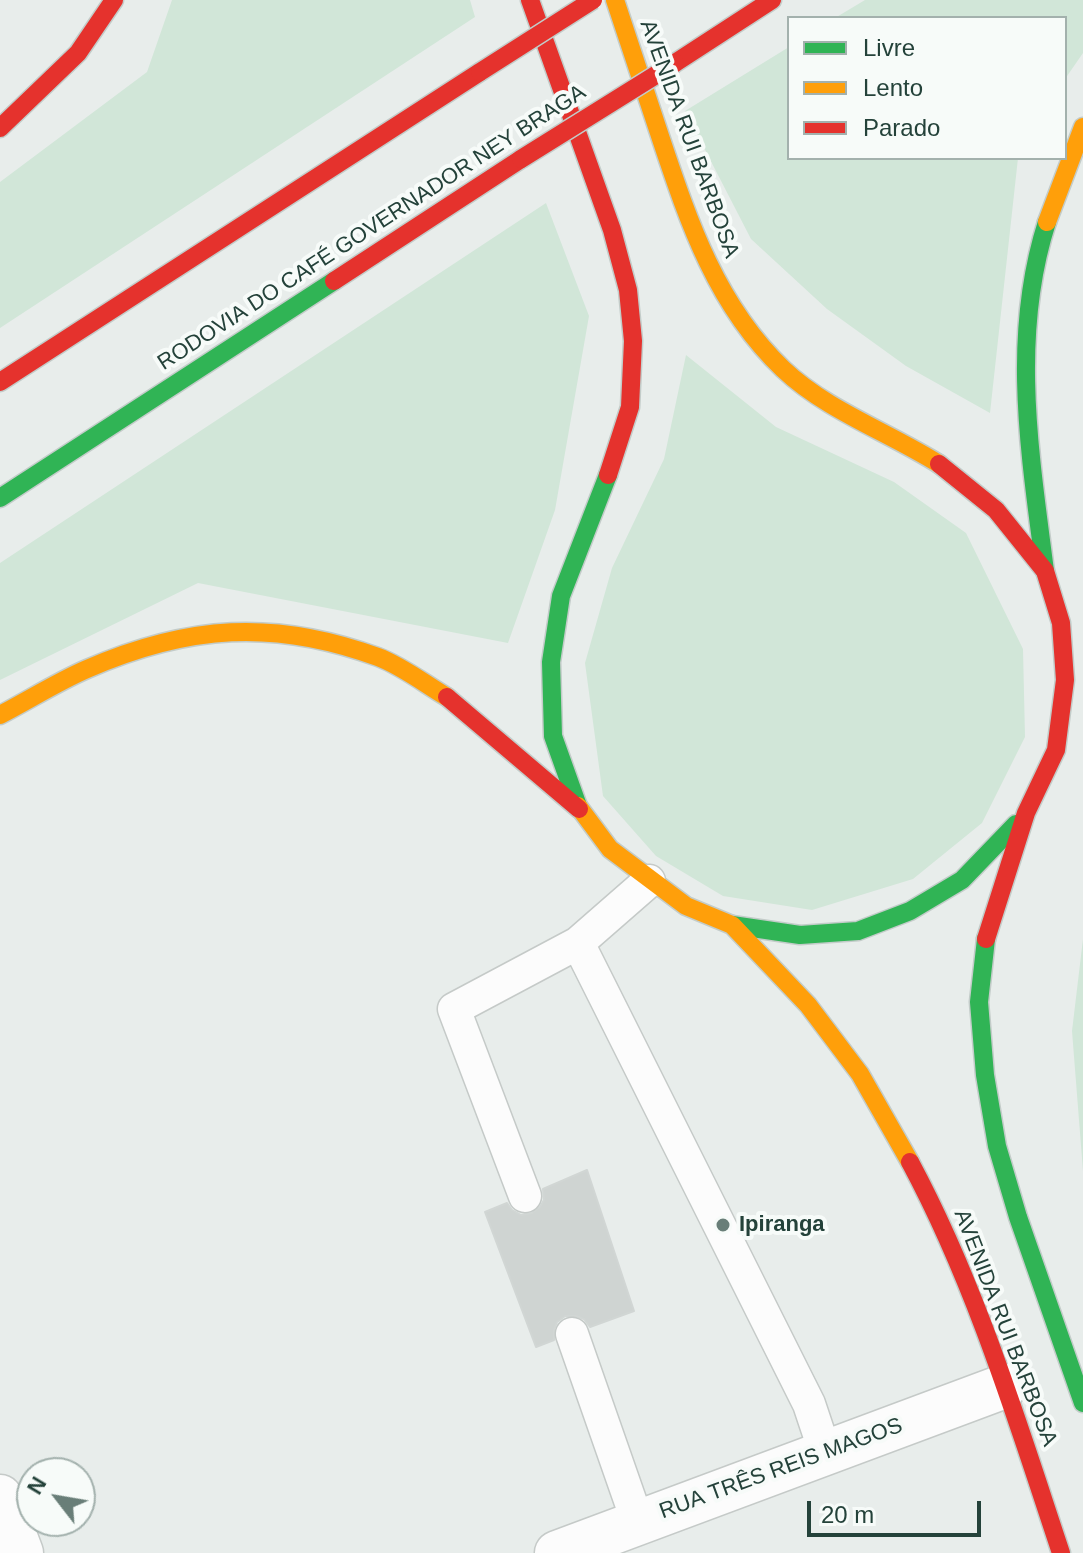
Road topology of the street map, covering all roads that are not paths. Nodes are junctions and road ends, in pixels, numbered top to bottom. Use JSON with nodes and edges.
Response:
{"nodes":[{"id":1,"x":114,"y":0,"type":"edge"},
{"id":2,"x":530,"y":0,"type":"edge"},
{"id":3,"x":593,"y":0,"type":"edge"},
{"id":4,"x":615,"y":0,"type":"edge"},
{"id":5,"x":772,"y":0,"type":"edge"},
{"id":6,"x":1083,"y":127,"type":"edge"},
{"id":7,"x":0,"y":128,"type":"edge"},
{"id":8,"x":0,"y":382,"type":"edge"},
{"id":9,"x":0,"y":498,"type":"edge"},
{"id":10,"x":1045,"y":571,"type":"junction"},
{"id":11,"x":0,"y":715,"type":"edge"},
{"id":12,"x":579,"y":809,"type":"junction"},
{"id":13,"x":1026,"y":813,"type":"junction"},
{"id":14,"x":649,"y":881,"type":"junction"},
{"id":15,"x":732,"y":925,"type":"junction"},
{"id":16,"x":578,"y":943,"type":"junction"},
{"id":17,"x":525,"y":1196,"type":"dead end"},
{"id":18,"x":572,"y":1334,"type":"dead end"},
{"id":19,"x":1005,"y":1386,"type":"junction"},
{"id":20,"x":1083,"y":1403,"type":"edge"},
{"id":21,"x":825,"y":1452,"type":"junction"},
{"id":22,"x":0,"y":1497,"type":"edge"},
{"id":23,"x":638,"y":1523,"type":"junction"},
{"id":24,"x":21,"y":1553,"type":"edge"},
{"id":25,"x":557,"y":1553,"type":"edge"},
{"id":26,"x":1061,"y":1553,"type":"edge"}],
"edges":[{"from":1,"to":7,"type":"main road"},
{"from":2,"to":12,"type":"main road","name":"AVENIDA RUI BARBOSA"},
{"from":3,"to":8,"type":"main road","bridge":true},
{"from":4,"to":10,"type":"main road","name":"AVENIDA RUI BARBOSA"},
{"from":5,"to":9,"type":"main road","name":"RODOVIA DO CAFÉ GOVERNADOR NEY BRAGA","bridge":true},
{"from":6,"to":10,"type":"main road"},
{"from":10,"to":13,"type":"main road","name":"AVENIDA RUI BARBOSA"},
{"from":11,"to":12,"type":"main road"},
{"from":12,"to":14,"type":"main road","name":"AVENIDA RUI BARBOSA"},
{"from":13,"to":15,"type":"main road"},
{"from":13,"to":20,"type":"main road","name":"AVENIDA RUI BARBOSA"},
{"from":14,"to":15,"type":"main road","name":"AVENIDA RUI BARBOSA"},
{"from":14,"to":16,"type":"lane"},
{"from":15,"to":19,"type":"main road","name":"AVENIDA RUI BARBOSA"},
{"from":16,"to":17,"type":"lane"},
{"from":16,"to":21,"type":"lane"},
{"from":18,"to":23,"type":"lane"},
{"from":19,"to":21,"type":"street","name":"RUA TRÊS REIS MAGOS"},
{"from":19,"to":26,"type":"main road","name":"AVENIDA RUI BARBOSA"},
{"from":21,"to":23,"type":"street","name":"RUA TRÊS REIS MAGOS"},
{"from":22,"to":24,"type":"street"},
{"from":23,"to":25,"type":"street","name":"RUA TRÊS REIS MAGOS"}]}
